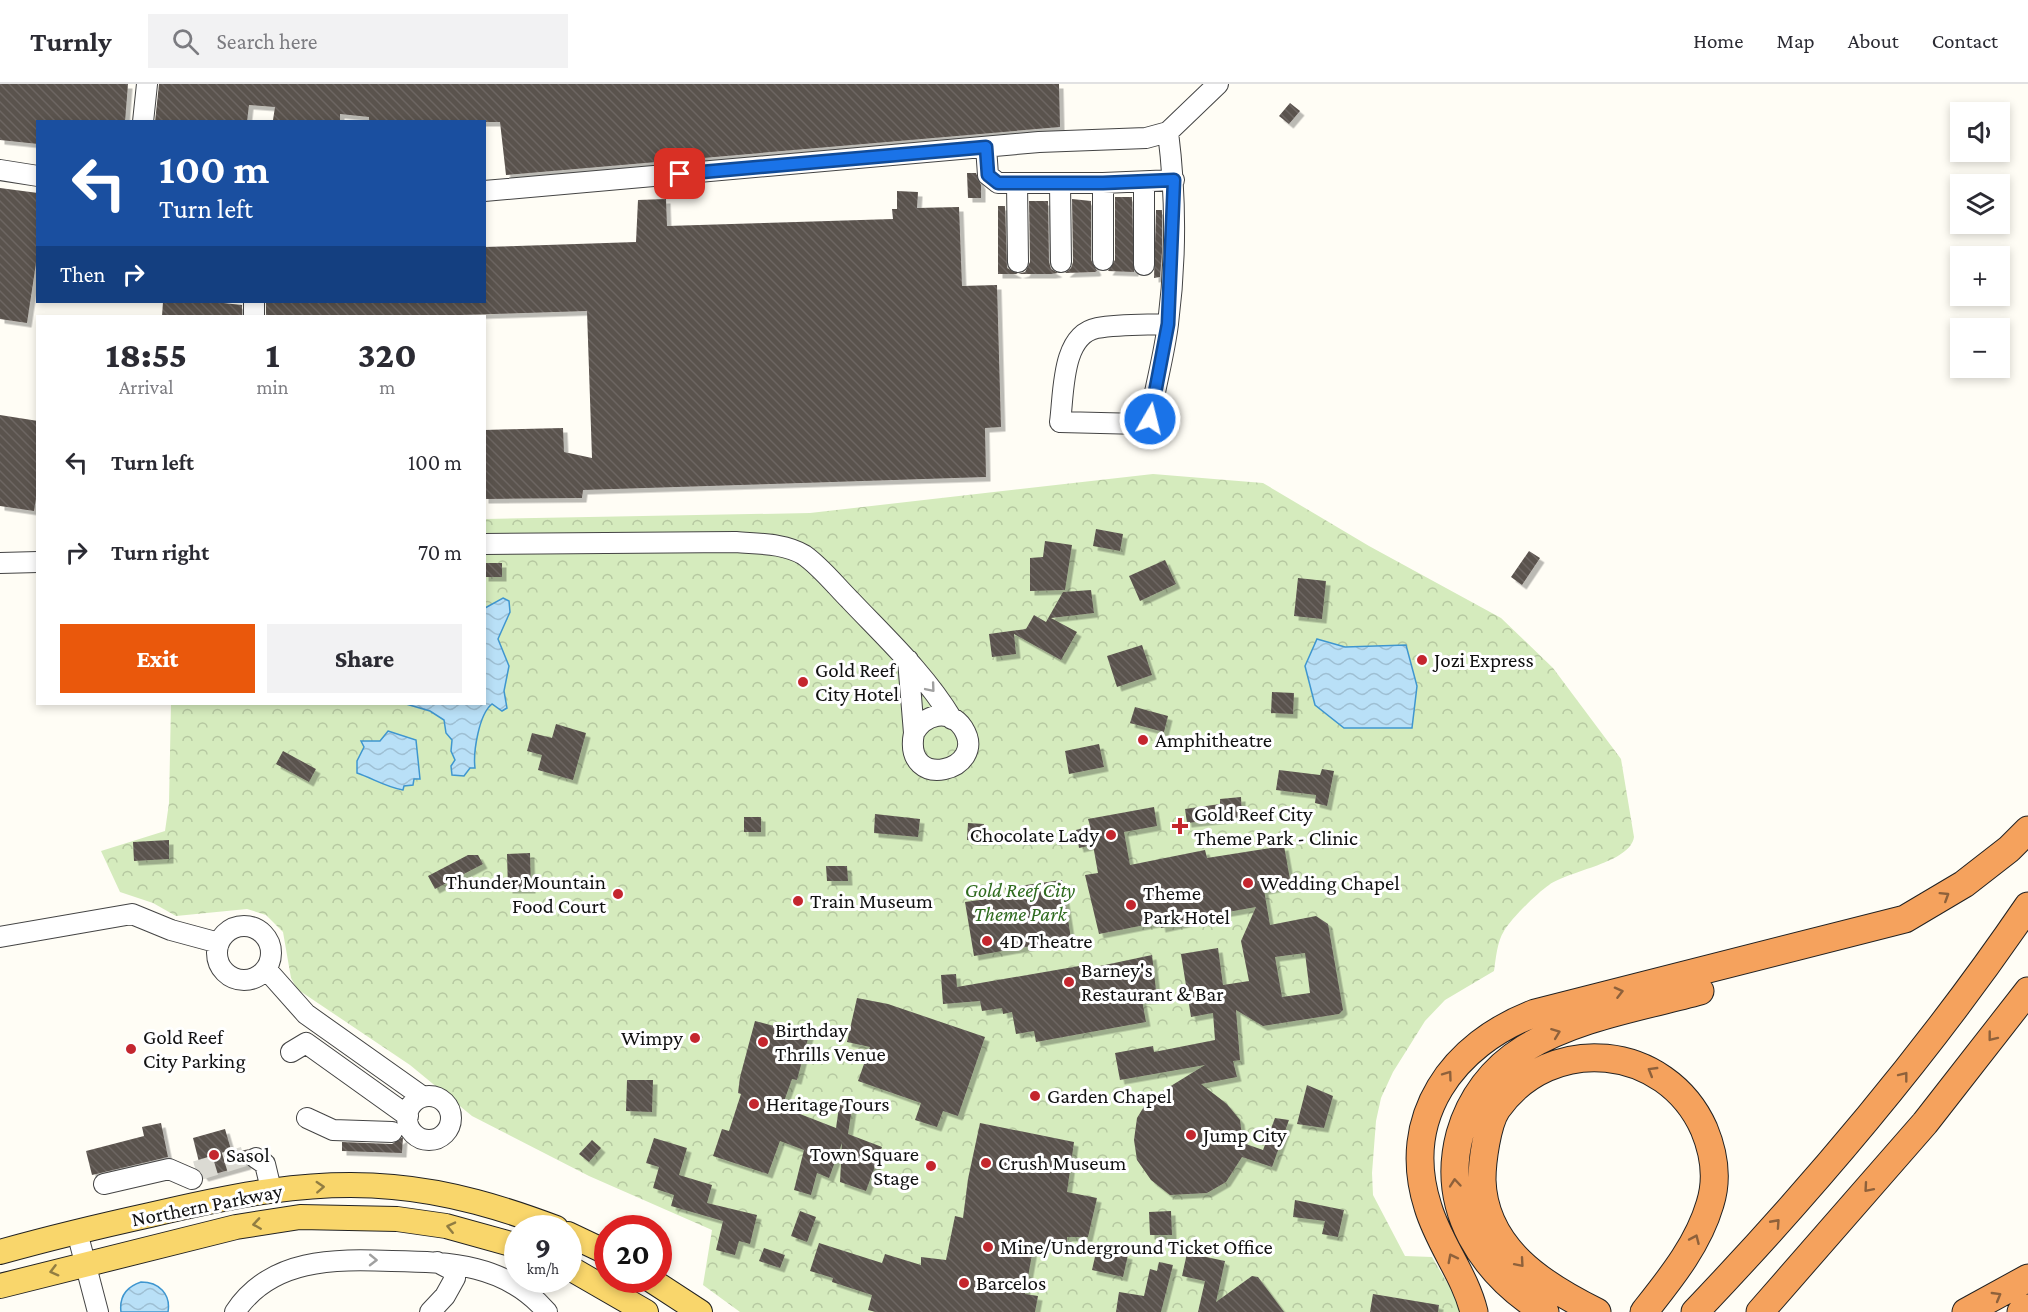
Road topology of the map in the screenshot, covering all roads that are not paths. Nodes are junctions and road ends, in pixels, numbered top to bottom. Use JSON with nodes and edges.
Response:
{"nodes":[{"id":1,"x":147,"y":84,"type":"edge"},
{"id":2,"x":1218,"y":84,"type":"edge"},
{"id":3,"x":143,"y":120,"type":"edge"},
{"id":4,"x":1168,"y":132,"type":"junction"},
{"id":5,"x":986,"y":147,"type":"junction"},
{"id":6,"x":0,"y":170,"type":"edge"},
{"id":7,"x":36,"y":176,"type":"edge"},
{"id":8,"x":1174,"y":180,"type":"junction"},
{"id":9,"x":1144,"y":182,"type":"junction"},
{"id":10,"x":1017,"y":183,"type":"junction"},
{"id":11,"x":1103,"y":183,"type":"junction"},
{"id":12,"x":1060,"y":184,"type":"junction"},
{"id":13,"x":486,"y":192,"type":"edge"},
{"id":14,"x":1103,"y":260,"type":"dead end"},
{"id":15,"x":1018,"y":262,"type":"dead end"},
{"id":16,"x":1061,"y":262,"type":"dead end"},
{"id":17,"x":1144,"y":265,"type":"dead end"},
{"id":18,"x":1168,"y":324,"type":"junction"},
{"id":19,"x":486,"y":544,"type":"edge"},
{"id":20,"x":36,"y":562,"type":"edge"},
{"id":21,"x":0,"y":563,"type":"edge"},
{"id":22,"x":908,"y":660,"type":"junction"},
{"id":23,"x":952,"y":718,"type":"junction"},
{"id":24,"x":914,"y":733,"type":"junction"},
{"id":25,"x":2028,"y":830,"type":"edge"},
{"id":26,"x":2028,"y":906,"type":"edge"},
{"id":27,"x":1905,"y":919,"type":"junction"},
{"id":28,"x":0,"y":937,"type":"edge"},
{"id":29,"x":219,"y":943,"type":"junction"},
{"id":30,"x":266,"y":969,"type":"junction"},
{"id":31,"x":2028,"y":991,"type":"edge"},
{"id":32,"x":306,"y":1014,"type":"junction"},
{"id":33,"x":423,"y":1097,"type":"junction"},
{"id":34,"x":408,"y":1116,"type":"junction"},
{"id":35,"x":308,"y":1118,"type":"dead end"},
{"id":36,"x":392,"y":1132,"type":"dead end"},
{"id":37,"x":256,"y":1158,"type":"dead end"},
{"id":38,"x":104,"y":1184,"type":"dead end"},
{"id":39,"x":271,"y":1189,"type":"junction"},
{"id":40,"x":196,"y":1204,"type":"junction"},
{"id":41,"x":517,"y":1215,"type":"edge"},
{"id":42,"x":77,"y":1232,"type":"junction"},
{"id":43,"x":504,"y":1242,"type":"edge"},
{"id":44,"x":0,"y":1252,"type":"edge"},
{"id":45,"x":437,"y":1262,"type":"junction"},
{"id":46,"x":86,"y":1263,"type":"junction"},
{"id":47,"x":582,"y":1275,"type":"edge"},
{"id":48,"x":2028,"y":1278,"type":"edge"},
{"id":49,"x":0,"y":1286,"type":"edge"},
{"id":50,"x":671,"y":1293,"type":"edge"},
{"id":51,"x":1701,"y":1305,"type":"edge"},
{"id":52,"x":2028,"y":1308,"type":"edge"},
{"id":53,"x":1762,"y":1310,"type":"edge"},
{"id":54,"x":98,"y":1312,"type":"edge"},
{"id":55,"x":235,"y":1312,"type":"edge"},
{"id":56,"x":430,"y":1312,"type":"edge"},
{"id":57,"x":547,"y":1312,"type":"edge"},
{"id":58,"x":646,"y":1312,"type":"edge"},
{"id":59,"x":700,"y":1312,"type":"edge"},
{"id":60,"x":1474,"y":1312,"type":"edge"},
{"id":61,"x":1545,"y":1312,"type":"edge"},
{"id":62,"x":1597,"y":1312,"type":"edge"},
{"id":63,"x":1644,"y":1312,"type":"edge"},
{"id":64,"x":1966,"y":1312,"type":"edge"},
{"id":65,"x":2021,"y":1312,"type":"edge"}],
"edges":[{"from":1,"to":3,"type":"lane"},
{"from":2,"to":4,"type":"lane"},
{"from":4,"to":5,"type":"lane"},
{"from":4,"to":8,"type":"lane"},
{"from":5,"to":10,"type":"lane"},
{"from":5,"to":13,"type":"lane"},
{"from":6,"to":7,"type":"lane"},
{"from":8,"to":9,"type":"lane"},
{"from":8,"to":18,"type":"lane"},
{"from":9,"to":11,"type":"lane"},
{"from":9,"to":17,"type":"lane"},
{"from":10,"to":12,"type":"lane"},
{"from":10,"to":15,"type":"lane"},
{"from":11,"to":12,"type":"lane"},
{"from":11,"to":14,"type":"lane"},
{"from":12,"to":16,"type":"lane"},
{"from":18,"to":18,"type":"lane"},
{"from":19,"to":22,"type":"lane"},
{"from":20,"to":21,"type":"lane"},
{"from":22,"to":23,"type":"lane","one_way":true},
{"from":22,"to":24,"type":"lane"},
{"from":23,"to":24,"type":"lane"},
{"from":23,"to":24,"type":"lane"},
{"from":27,"to":25,"type":"highway","one_way":true},
{"from":51,"to":26,"type":"highway","one_way":true},
{"from":60,"to":27,"type":"highway","one_way":true},
{"from":61,"to":27,"type":"highway","one_way":true},
{"from":28,"to":29,"type":"lane"},
{"from":29,"to":30,"type":"lane"},
{"from":29,"to":30,"type":"lane"},
{"from":30,"to":32,"type":"lane"},
{"from":31,"to":53,"type":"highway","one_way":true},
{"from":32,"to":33,"type":"lane"},
{"from":32,"to":34,"type":"lane"},
{"from":33,"to":34,"type":"lane"},
{"from":33,"to":34,"type":"lane"},
{"from":35,"to":36,"type":"lane"},
{"from":37,"to":39,"type":"lane"},
{"from":38,"to":40,"type":"lane"},
{"from":39,"to":40,"type":"main road","name":"Northern Parkway"},
{"from":39,"to":41,"type":"main road","name":"Northern Parkway","one_way":true},
{"from":40,"to":42,"type":"main road","name":"Northern Parkway"},
{"from":42,"to":44,"type":"main road","name":"Northern Parkway"},
{"from":42,"to":46,"type":"lane"},
{"from":43,"to":46,"type":"main road","name":"Northern Parkway","one_way":true},
{"from":55,"to":45,"type":"lane","one_way":true},
{"from":45,"to":56,"type":"lane"},
{"from":45,"to":57,"type":"lane"},
{"from":46,"to":49,"type":"main road","name":"Northern Parkway","one_way":true},
{"from":46,"to":54,"type":"lane"},
{"from":47,"to":58,"type":"main road"},
{"from":64,"to":48,"type":"highway","one_way":true},
{"from":50,"to":59,"type":"main road"},
{"from":52,"to":65,"type":"highway"},
{"from":63,"to":62,"type":"highway","one_way":true}]}
